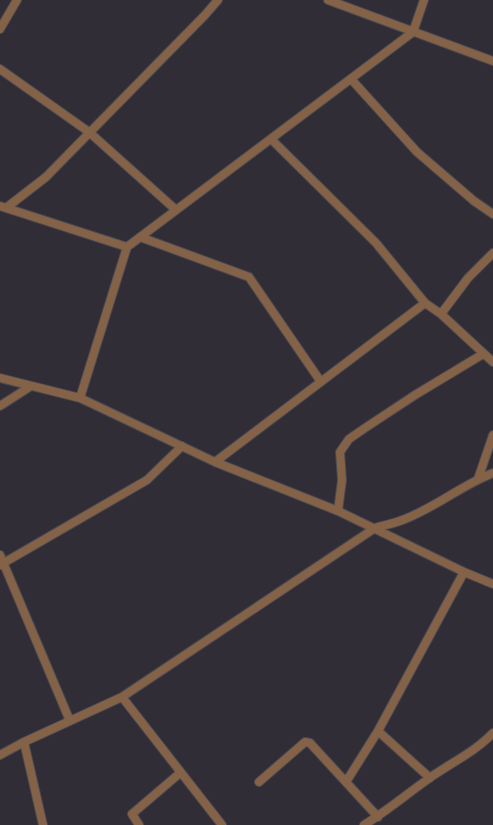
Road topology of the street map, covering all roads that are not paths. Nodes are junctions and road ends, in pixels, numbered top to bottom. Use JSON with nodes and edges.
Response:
{"nodes":[{"id":1,"x":17,"y":0,"type":"edge"},
{"id":2,"x":218,"y":0,"type":"edge"},
{"id":3,"x":328,"y":0,"type":"edge"},
{"id":4,"x":424,"y":0,"type":"edge"},
{"id":5,"x":0,"y":29,"type":"edge"},
{"id":6,"x":413,"y":32,"type":"junction"},
{"id":7,"x":493,"y":61,"type":"edge"},
{"id":8,"x":0,"y":70,"type":"edge"},
{"id":9,"x":351,"y":79,"type":"junction"},
{"id":10,"x":90,"y":132,"type":"junction"},
{"id":11,"x":271,"y":139,"type":"junction"},
{"id":12,"x":3,"y":207,"type":"edge"},
{"id":13,"x":176,"y":210,"type":"junction"},
{"id":14,"x":493,"y":214,"type":"edge"},
{"id":15,"x":140,"y":237,"type":"junction"},
{"id":16,"x":127,"y":247,"type":"junction"},
{"id":17,"x":493,"y":253,"type":"edge"},
{"id":18,"x":426,"y":303,"type":"junction"},
{"id":19,"x":441,"y":314,"type":"junction"},
{"id":20,"x":483,"y":354,"type":"junction"},
{"id":21,"x":493,"y":362,"type":"edge"},
{"id":22,"x":0,"y":378,"type":"edge"},
{"id":23,"x":321,"y":382,"type":"junction"},
{"id":24,"x":31,"y":386,"type":"junction"},
{"id":25,"x":80,"y":398,"type":"junction"},
{"id":26,"x":0,"y":406,"type":"edge"},
{"id":27,"x":493,"y":435,"type":"edge"},
{"id":28,"x":182,"y":446,"type":"junction"},
{"id":29,"x":215,"y":462,"type":"junction"},
{"id":30,"x":493,"y":473,"type":"edge"},
{"id":31,"x":478,"y":479,"type":"junction"},
{"id":32,"x":338,"y":511,"type":"junction"},
{"id":33,"x":375,"y":528,"type":"junction"},
{"id":34,"x":0,"y":554,"type":"edge"},
{"id":35,"x":2,"y":564,"type":"edge"},
{"id":36,"x":464,"y":572,"type":"junction"},
{"id":37,"x":493,"y":584,"type":"edge"},
{"id":38,"x":122,"y":697,"type":"junction"},
{"id":39,"x":70,"y":721,"type":"junction"},
{"id":40,"x":378,"y":731,"type":"junction"},
{"id":41,"x":493,"y":733,"type":"edge"},
{"id":42,"x":24,"y":742,"type":"junction"},
{"id":43,"x":0,"y":755,"type":"edge"},
{"id":44,"x":180,"y":773,"type":"junction"},
{"id":45,"x":430,"y":778,"type":"junction"},
{"id":46,"x":259,"y":782,"type":"dead end"},
{"id":47,"x":346,"y":782,"type":"junction"},
{"id":48,"x":378,"y":817,"type":"junction"},
{"id":49,"x":43,"y":825,"type":"edge"},
{"id":50,"x":139,"y":825,"type":"edge"},
{"id":51,"x":222,"y":825,"type":"edge"},
{"id":52,"x":364,"y":825,"type":"edge"}],
"edges":[{"from":1,"to":5,"type":"street"},
{"from":2,"to":10,"type":"street"},
{"from":3,"to":6,"type":"street"},
{"from":4,"to":6,"type":"street"},
{"from":6,"to":7,"type":"street"},
{"from":6,"to":9,"type":"street"},
{"from":8,"to":10,"type":"street"},
{"from":9,"to":11,"type":"street"},
{"from":9,"to":14,"type":"street"},
{"from":10,"to":12,"type":"street"},
{"from":10,"to":13,"type":"street"},
{"from":11,"to":13,"type":"street"},
{"from":11,"to":18,"type":"street"},
{"from":12,"to":16,"type":"street"},
{"from":13,"to":15,"type":"street"},
{"from":15,"to":16,"type":"street"},
{"from":15,"to":23,"type":"street"},
{"from":16,"to":25,"type":"street"},
{"from":17,"to":19,"type":"street"},
{"from":18,"to":19,"type":"street"},
{"from":18,"to":23,"type":"street"},
{"from":19,"to":20,"type":"street"},
{"from":20,"to":21,"type":"street"},
{"from":20,"to":32,"type":"street"},
{"from":22,"to":24,"type":"street"},
{"from":23,"to":29,"type":"street"},
{"from":24,"to":25,"type":"street"},
{"from":24,"to":26,"type":"street"},
{"from":25,"to":28,"type":"street"},
{"from":27,"to":31,"type":"street"},
{"from":28,"to":29,"type":"street"},
{"from":28,"to":35,"type":"street"},
{"from":29,"to":32,"type":"street"},
{"from":30,"to":31,"type":"street"},
{"from":31,"to":33,"type":"street"},
{"from":32,"to":33,"type":"street"},
{"from":33,"to":36,"type":"street"},
{"from":33,"to":38,"type":"street"},
{"from":34,"to":35,"type":"street"},
{"from":35,"to":39,"type":"street"},
{"from":36,"to":37,"type":"street"},
{"from":36,"to":40,"type":"street"},
{"from":38,"to":39,"type":"street"},
{"from":38,"to":44,"type":"street"},
{"from":39,"to":42,"type":"street"},
{"from":40,"to":45,"type":"street"},
{"from":40,"to":47,"type":"street"},
{"from":41,"to":45,"type":"street"},
{"from":42,"to":43,"type":"street"},
{"from":42,"to":49,"type":"street"},
{"from":44,"to":50,"type":"street"},
{"from":44,"to":51,"type":"street"},
{"from":45,"to":48,"type":"street"},
{"from":46,"to":47,"type":"street"},
{"from":47,"to":48,"type":"street"},
{"from":48,"to":52,"type":"street"}]}
